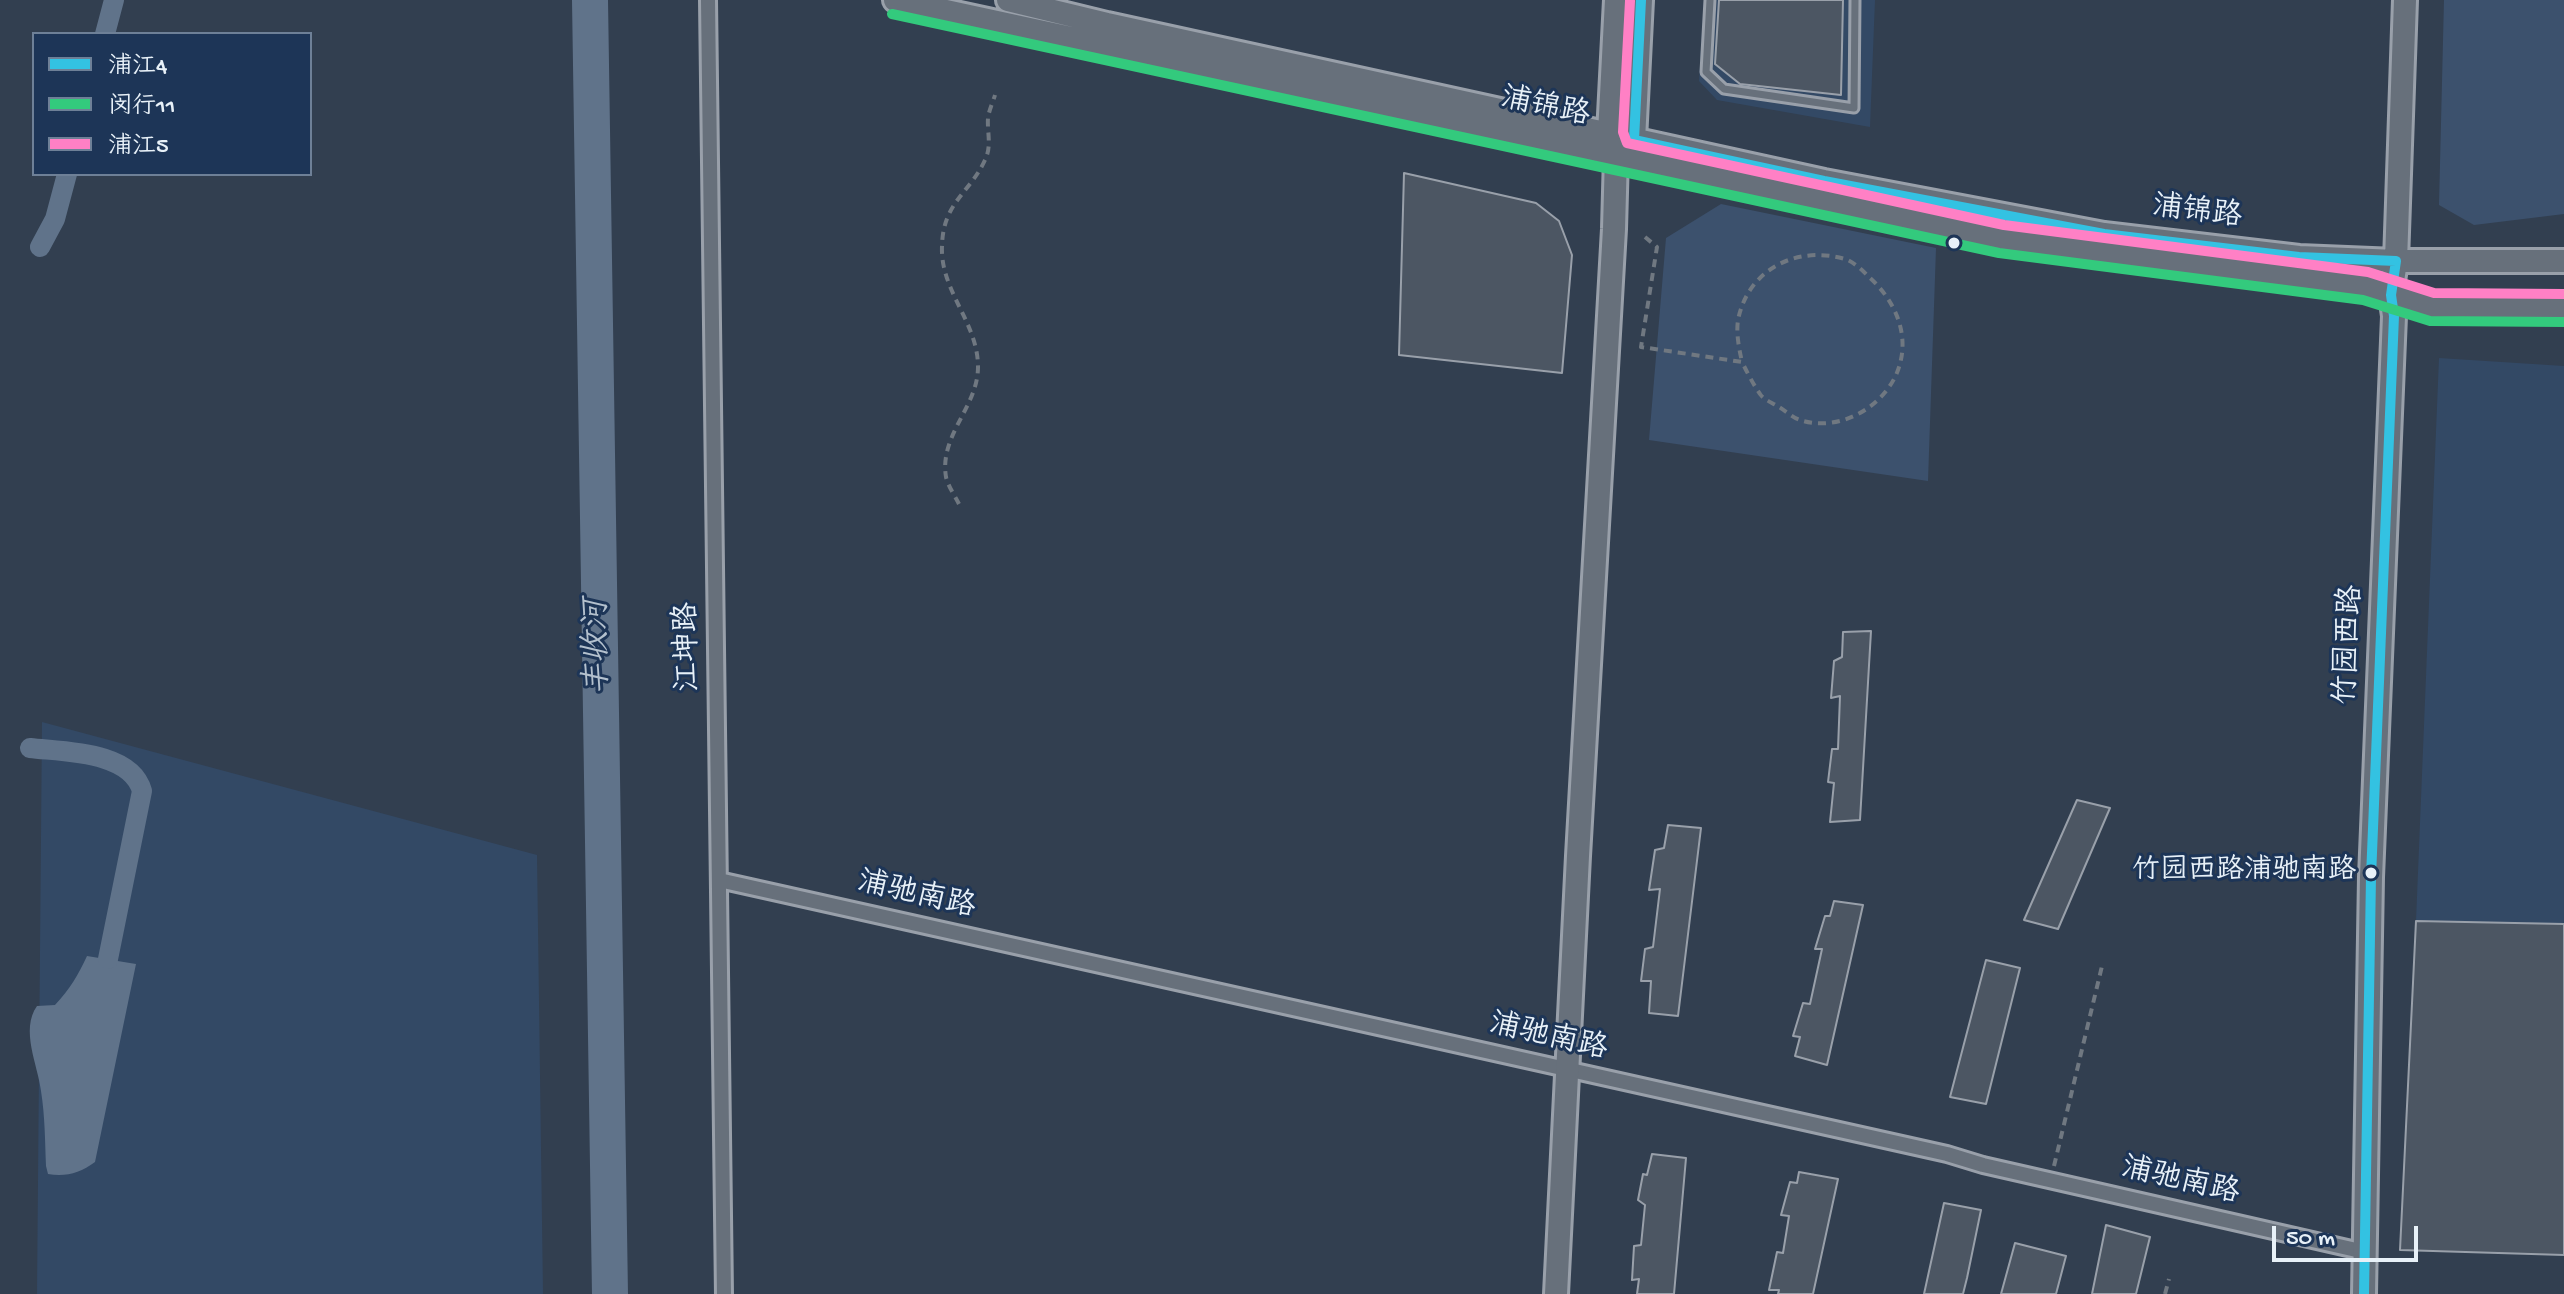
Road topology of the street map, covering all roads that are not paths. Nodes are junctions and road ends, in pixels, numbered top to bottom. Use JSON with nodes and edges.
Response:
{"nodes":[{"id":1,"x":708,"y":0,"type":"edge"},
{"id":2,"x":895,"y":0,"type":"edge"},
{"id":3,"x":1008,"y":0,"type":"edge"},
{"id":4,"x":1616,"y":0,"type":"edge"},
{"id":5,"x":1641,"y":0,"type":"edge"},
{"id":6,"x":1710,"y":0,"type":"edge"},
{"id":7,"x":1855,"y":0,"type":"edge"},
{"id":8,"x":2405,"y":0,"type":"edge"},
{"id":9,"x":1634,"y":140,"type":"junction"},
{"id":10,"x":1612,"y":145,"type":"junction"},
{"id":11,"x":2396,"y":261,"type":"junction"},
{"id":12,"x":2564,"y":261,"type":"edge"},
{"id":13,"x":2391,"y":295,"type":"junction"},
{"id":14,"x":2564,"y":308,"type":"edge"},
{"id":15,"x":719,"y":880,"type":"junction"},
{"id":16,"x":1568,"y":1070,"type":"junction"},
{"id":17,"x":2365,"y":1252,"type":"junction"},
{"id":18,"x":724,"y":1294,"type":"edge"},
{"id":19,"x":1556,"y":1294,"type":"edge"},
{"id":20,"x":2364,"y":1294,"type":"edge"}],
"edges":[{"from":1,"to":15,"type":"street","name":"江坤路"},
{"from":2,"to":10,"type":"main road","name":"浦锦路"},
{"from":3,"to":10,"type":"main road","name":"浦锦路"},
{"from":4,"to":10,"type":"main road"},
{"from":5,"to":9,"type":"main road"},
{"from":6,"to":7,"type":"lane"},
{"from":8,"to":11,"type":"main road","name":"竹园西路"},
{"from":9,"to":10,"type":"main road"},
{"from":9,"to":11,"type":"main road","name":"浦锦路"},
{"from":10,"to":13,"type":"main road","name":"浦锦路"},
{"from":10,"to":16,"type":"main road"},
{"from":11,"to":12,"type":"main road","name":"浦锦路"},
{"from":11,"to":13,"type":"main road","name":"竹园西路"},
{"from":13,"to":14,"type":"main road","name":"浦锦路"},
{"from":13,"to":17,"type":"main road","name":"竹园西路"},
{"from":15,"to":16,"type":"street","name":"浦驰南路"},
{"from":15,"to":18,"type":"street","name":"江坤路"},
{"from":16,"to":17,"type":"street","name":"浦驰南路"},
{"from":16,"to":19,"type":"main road"},
{"from":17,"to":20,"type":"main road","name":"竹园西路"}]}
